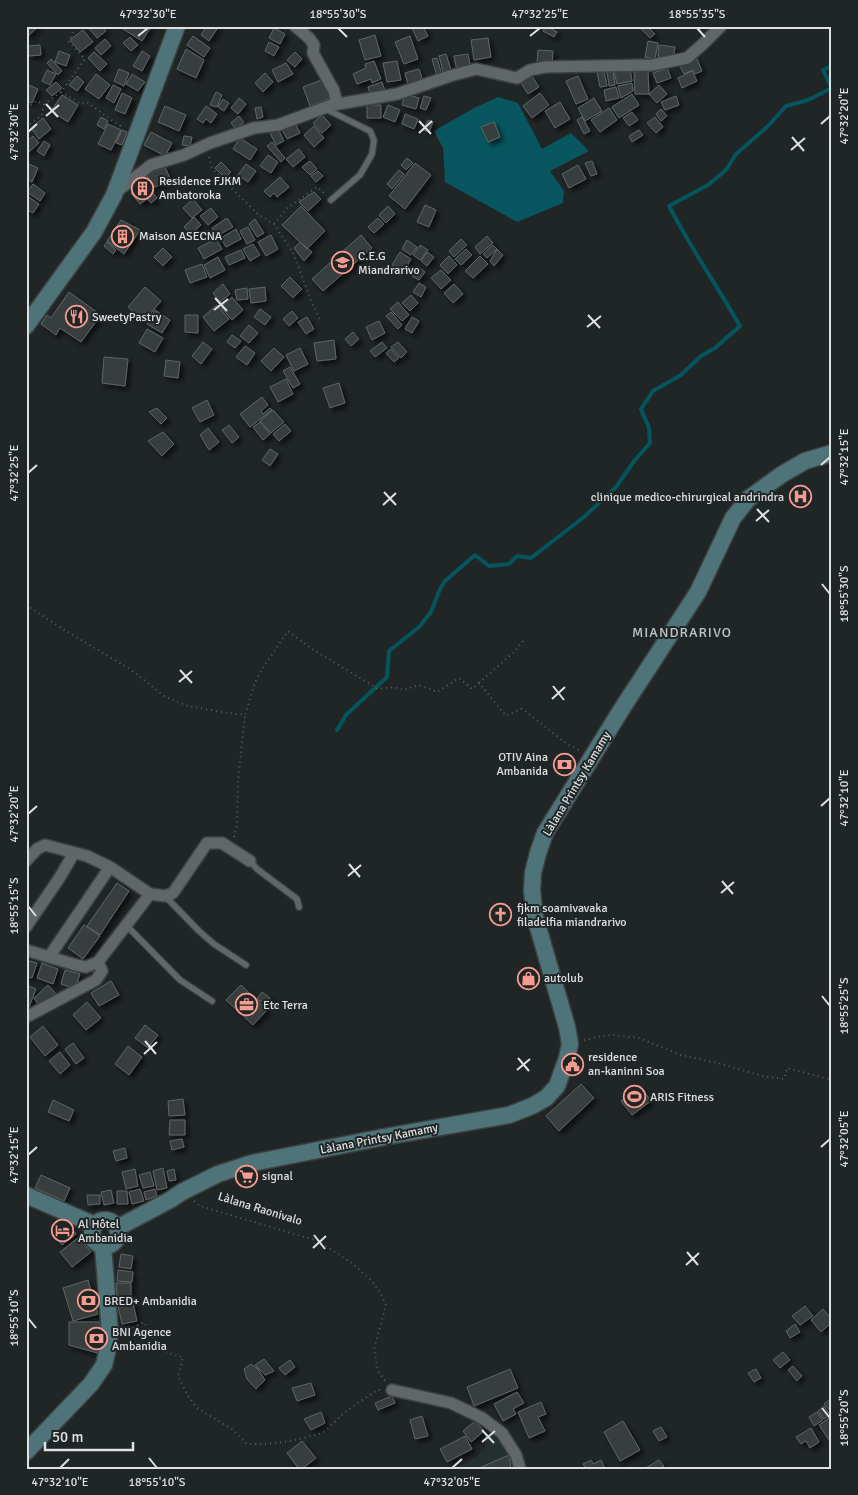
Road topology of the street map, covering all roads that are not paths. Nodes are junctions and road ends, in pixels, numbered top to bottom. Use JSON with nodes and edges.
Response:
{"nodes":[{"id":1,"x":176,"y":26,"type":"edge"},
{"id":2,"x":295,"y":26,"type":"edge"},
{"id":3,"x":721,"y":26,"type":"edge"},
{"id":4,"x":337,"y":104,"type":"junction"},
{"id":5,"x":324,"y":108,"type":"junction"},
{"id":6,"x":114,"y":195,"type":"junction"},
{"id":7,"x":331,"y":200,"type":"road end"},
{"id":8,"x":26,"y":326,"type":"edge"},
{"id":9,"x":832,"y":454,"type":"edge"},
{"id":10,"x":74,"y":853,"type":"junction"},
{"id":11,"x":26,"y":861,"type":"edge"},
{"id":12,"x":250,"y":861,"type":"joint"},
{"id":13,"x":110,"y":867,"type":"junction"},
{"id":14,"x":150,"y":894,"type":"junction"},
{"id":15,"x":165,"y":896,"type":"junction"},
{"id":16,"x":299,"y":907,"type":"dead end"},
{"id":17,"x":127,"y":926,"type":"junction"},
{"id":18,"x":26,"y":927,"type":"edge"},
{"id":19,"x":26,"y":950,"type":"edge"},
{"id":20,"x":49,"y":957,"type":"junction"},
{"id":21,"x":98,"y":962,"type":"junction"},
{"id":22,"x":246,"y":965,"type":"dead end"},
{"id":23,"x":212,"y":1001,"type":"dead end"},
{"id":24,"x":26,"y":1015,"type":"edge"},
{"id":25,"x":26,"y":1195,"type":"edge"},
{"id":26,"x":95,"y":1225,"type":"junction"},
{"id":27,"x":117,"y":1228,"type":"junction"},
{"id":28,"x":103,"y":1246,"type":"junction"},
{"id":29,"x":392,"y":1390,"type":"road end"},
{"id":30,"x":26,"y":1452,"type":"edge"},
{"id":31,"x":520,"y":1469,"type":"edge"}],
"edges":[{"from":1,"to":6,"type":"street"},
{"from":2,"to":4,"type":"street"},
{"from":3,"to":4,"type":"street"},
{"from":4,"to":5,"type":"street"},
{"from":5,"to":6,"type":"street"},
{"from":5,"to":7,"type":"lane"},
{"from":6,"to":8,"type":"street"},
{"from":9,"to":27,"type":"street","name":"Làlana Printsy Kamamy"},
{"from":10,"to":11,"type":"street"},
{"from":10,"to":13,"type":"street"},
{"from":10,"to":18,"type":"street"},
{"from":12,"to":15,"type":"street"},
{"from":12,"to":16,"type":"lane"},
{"from":13,"to":14,"type":"street"},
{"from":13,"to":20,"type":"street"},
{"from":14,"to":15,"type":"street"},
{"from":14,"to":17,"type":"street"},
{"from":15,"to":22,"type":"lane"},
{"from":17,"to":21,"type":"street"},
{"from":17,"to":23,"type":"lane"},
{"from":19,"to":20,"type":"street"},
{"from":20,"to":21,"type":"street"},
{"from":21,"to":24,"type":"street"},
{"from":25,"to":26,"type":"street"},
{"from":26,"to":27,"type":"street"},
{"from":26,"to":28,"type":"street"},
{"from":27,"to":28,"type":"street"},
{"from":28,"to":30,"type":"street"},
{"from":29,"to":31,"type":"street"}]}
